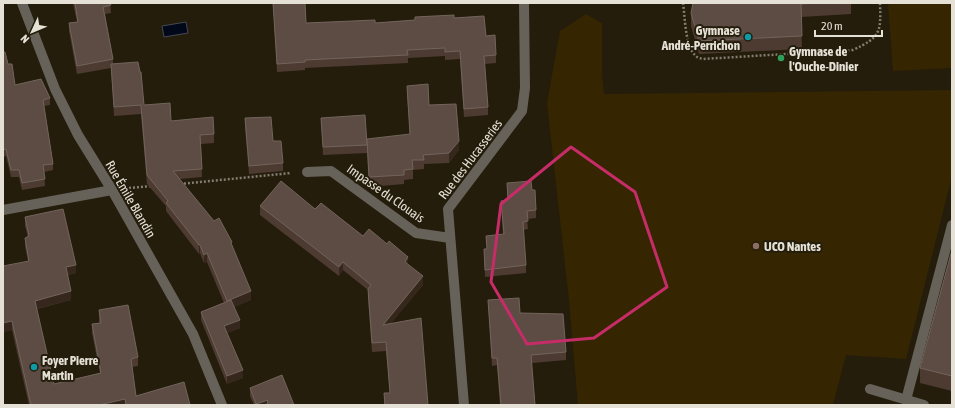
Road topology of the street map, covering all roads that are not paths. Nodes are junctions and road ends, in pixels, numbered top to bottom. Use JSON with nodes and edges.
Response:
{"nodes":[{"id":1,"x":22,"y":3,"type":"edge"},
{"id":2,"x":524,"y":3,"type":"edge"},
{"id":3,"x":307,"y":172,"type":"road end"},
{"id":4,"x":112,"y":190,"type":"junction"},
{"id":5,"x":3,"y":210,"type":"edge"},
{"id":6,"x":952,"y":225,"type":"edge"},
{"id":7,"x":450,"y":238,"type":"junction"},
{"id":8,"x":870,"y":389,"type":"dead end"},
{"id":9,"x":906,"y":400,"type":"junction"},
{"id":10,"x":222,"y":405,"type":"edge"},
{"id":11,"x":464,"y":405,"type":"edge"},
{"id":12,"x":924,"y":405,"type":"edge"}],
"edges":[{"from":1,"to":4,"type":"street","name":"Rue Émile Blandin"},
{"from":2,"to":7,"type":"street","name":"Rue des Hucasseries"},
{"from":3,"to":7,"type":"street","name":"Impasse du Clouais"},
{"from":4,"to":5,"type":"street"},
{"from":4,"to":10,"type":"street","name":"Rue Émile Blandin"},
{"from":6,"to":9,"type":"street"},
{"from":7,"to":11,"type":"street","name":"Rue des Hucasseries"},
{"from":8,"to":9,"type":"street"},
{"from":9,"to":12,"type":"street"}]}
